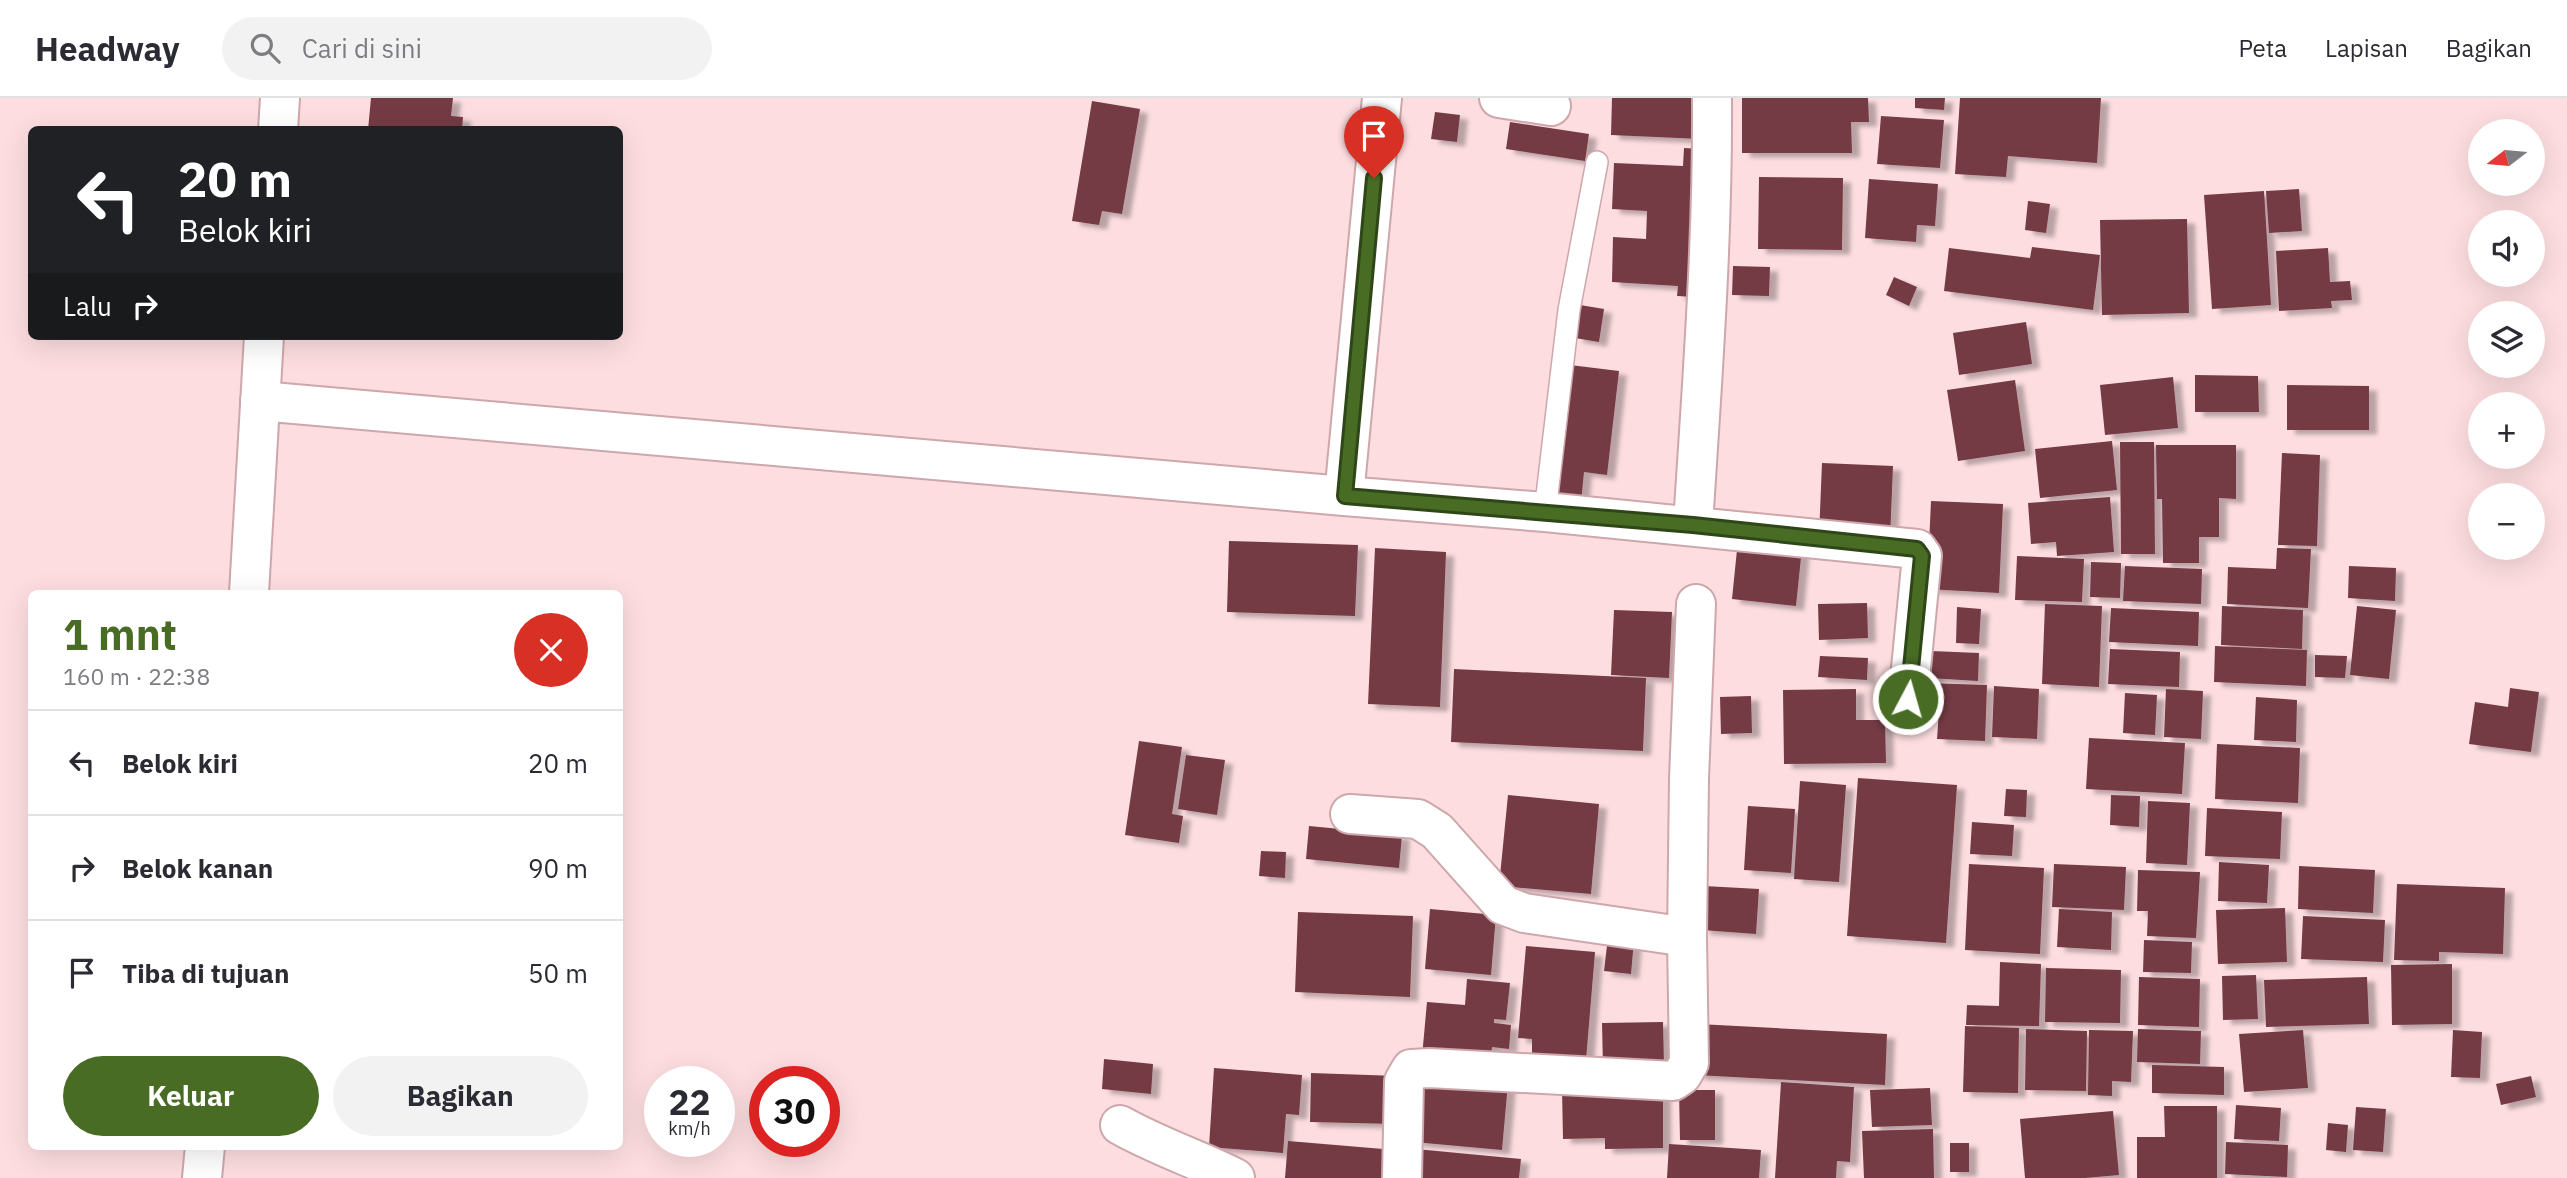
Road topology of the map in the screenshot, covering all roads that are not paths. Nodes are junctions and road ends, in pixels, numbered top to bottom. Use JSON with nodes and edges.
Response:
{"nodes":[{"id":1,"x":280,"y":98,"type":"edge"},
{"id":2,"x":1382,"y":98,"type":"edge"},
{"id":3,"x":1499,"y":98,"type":"edge"},
{"id":4,"x":1712,"y":98,"type":"edge"},
{"id":5,"x":1551,"y":106,"type":"dead end"},
{"id":6,"x":278,"y":126,"type":"edge"},
{"id":7,"x":1597,"y":162,"type":"dead end"},
{"id":8,"x":264,"y":340,"type":"edge"},
{"id":9,"x":260,"y":401,"type":"junction"},
{"id":10,"x":1345,"y":496,"type":"junction"},
{"id":11,"x":1545,"y":512,"type":"junction"},
{"id":12,"x":1693,"y":525,"type":"junction"},
{"id":13,"x":249,"y":590,"type":"edge"},
{"id":14,"x":1696,"y":604,"type":"dead end"},
{"id":15,"x":1908,"y":699,"type":"dead end"},
{"id":16,"x":1350,"y":814,"type":"dead end"},
{"id":17,"x":1687,"y":937,"type":"junction"},
{"id":18,"x":1120,"y":1125,"type":"dead end"},
{"id":19,"x":205,"y":1150,"type":"edge"},
{"id":20,"x":202,"y":1178,"type":"edge"},
{"id":21,"x":1235,"y":1178,"type":"edge"},
{"id":22,"x":1402,"y":1178,"type":"edge"}],
"edges":[{"from":1,"to":6,"type":"street"},
{"from":2,"to":10,"type":"street"},
{"from":3,"to":5,"type":"street"},
{"from":4,"to":12,"type":"street"},
{"from":7,"to":11,"type":"lane"},
{"from":8,"to":9,"type":"street"},
{"from":9,"to":10,"type":"street"},
{"from":9,"to":13,"type":"street"},
{"from":10,"to":11,"type":"street"},
{"from":11,"to":12,"type":"street"},
{"from":12,"to":15,"type":"street"},
{"from":14,"to":17,"type":"street"},
{"from":16,"to":17,"type":"street"},
{"from":17,"to":22,"type":"street"},
{"from":18,"to":21,"type":"street"},
{"from":19,"to":20,"type":"street"}]}
